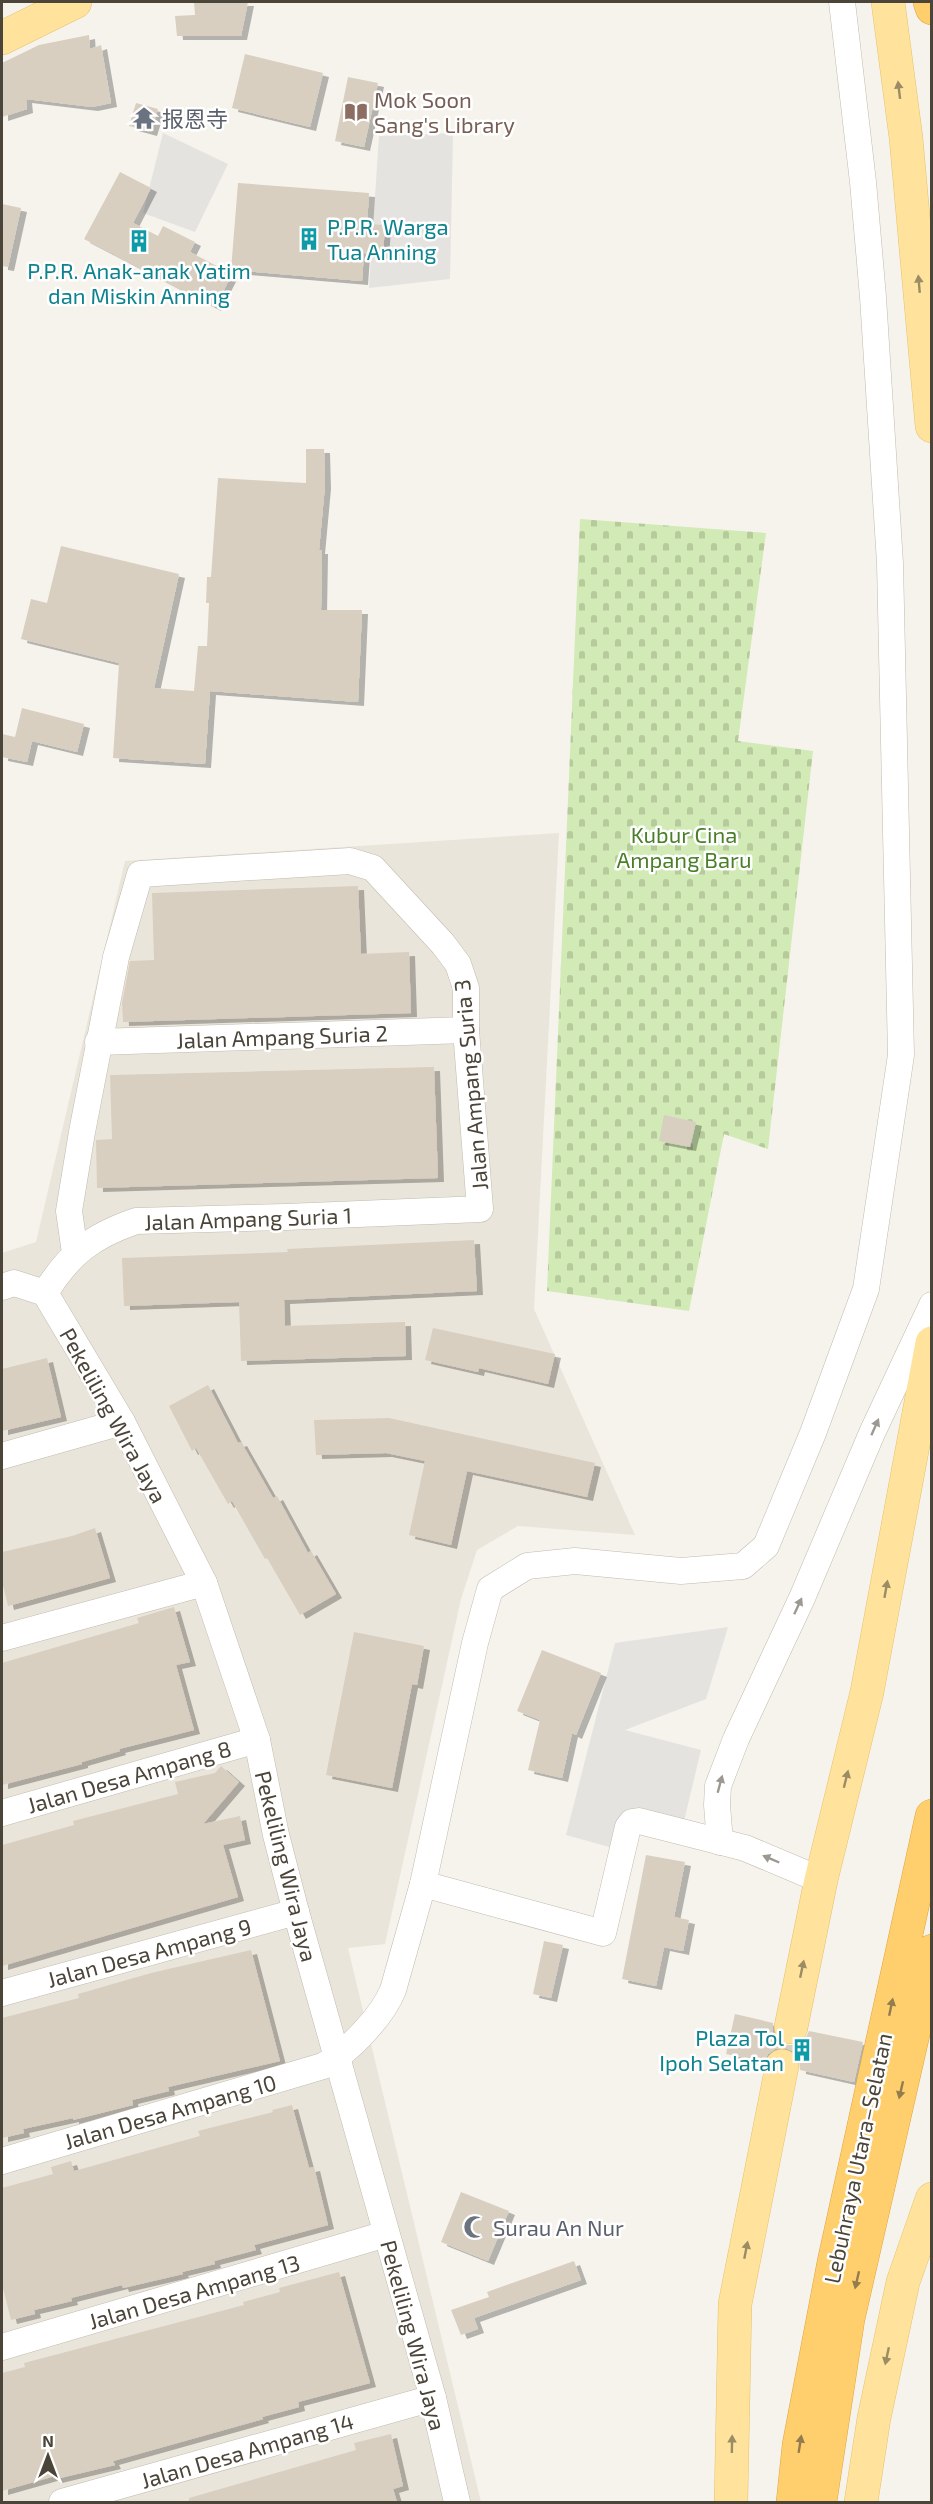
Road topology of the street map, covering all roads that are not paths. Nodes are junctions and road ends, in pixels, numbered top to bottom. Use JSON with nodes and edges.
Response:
{"nodes":[{"id":1,"x":75,"y":2,"type":"edge"},
{"id":2,"x":842,"y":2,"type":"edge"},
{"id":3,"x":888,"y":2,"type":"edge"},
{"id":4,"x":930,"y":2,"type":"edge"},
{"id":5,"x":932,"y":8,"type":"edge"},
{"id":6,"x":2,"y":38,"type":"edge"},
{"id":7,"x":932,"y":426,"type":"edge"},
{"id":8,"x":466,"y":1030,"type":"junction"},
{"id":9,"x":98,"y":1042,"type":"junction"},
{"id":10,"x":480,"y":1209,"type":"joint"},
{"id":11,"x":75,"y":1253,"type":"junction"},
{"id":12,"x":8,"y":1285,"type":"edge"},
{"id":13,"x":45,"y":1293,"type":"junction"},
{"id":14,"x":932,"y":1305,"type":"edge"},
{"id":15,"x":932,"y":1343,"type":"edge"},
{"id":16,"x":122,"y":1422,"type":"junction"},
{"id":17,"x":2,"y":1456,"type":"edge"},
{"id":18,"x":204,"y":1583,"type":"junction"},
{"id":19,"x":2,"y":1638,"type":"edge"},
{"id":20,"x":257,"y":1740,"type":"junction"},
{"id":21,"x":2,"y":1813,"type":"edge"},
{"id":22,"x":932,"y":1816,"type":"edge"},
{"id":23,"x":720,"y":1842,"type":"junction"},
{"id":24,"x":821,"y":1880,"type":"junction"},
{"id":25,"x":423,"y":1884,"type":"junction"},
{"id":26,"x":296,"y":1912,"type":"junction"},
{"id":27,"x":932,"y":1951,"type":"edge"},
{"id":28,"x":2,"y":1993,"type":"edge"},
{"id":29,"x":791,"y":2027,"type":"dead end"},
{"id":30,"x":338,"y":2057,"type":"junction"},
{"id":31,"x":782,"y":2066,"type":"dead end"},
{"id":32,"x":2,"y":2161,"type":"edge"},
{"id":33,"x":932,"y":2199,"type":"edge"},
{"id":34,"x":386,"y":2234,"type":"junction"},
{"id":35,"x":2,"y":2347,"type":"edge"},
{"id":36,"x":433,"y":2398,"type":"junction"},
{"id":37,"x":62,"y":2502,"type":"edge"},
{"id":38,"x":457,"y":2502,"type":"edge"},
{"id":39,"x":730,"y":2502,"type":"edge"},
{"id":40,"x":793,"y":2502,"type":"edge"},
{"id":41,"x":820,"y":2502,"type":"edge"},
{"id":42,"x":861,"y":2502,"type":"edge"}],
"edges":[{"from":1,"to":6,"type":"main road"},
{"from":2,"to":25,"type":"street"},
{"from":7,"to":3,"type":"main road","one_way":true},
{"from":4,"to":5,"type":"highway"},
{"from":8,"to":9,"type":"street","name":"Jalan Ampang Suria 2"},
{"from":8,"to":9,"type":"street","name":"Jalan Ampang Suria 3"},
{"from":8,"to":10,"type":"street","name":"Jalan Ampang Suria 3"},
{"from":9,"to":11,"type":"street"},
{"from":10,"to":11,"type":"street","name":"Jalan Ampang Suria 1"},
{"from":11,"to":13,"type":"street","name":"Jalan Ampang Suria 1"},
{"from":12,"to":13,"type":"street"},
{"from":13,"to":16,"type":"street","name":"Pekeliling Wira Jaya"},
{"from":23,"to":14,"type":"street","one_way":true},
{"from":24,"to":15,"type":"main road","one_way":true},
{"from":16,"to":17,"type":"street"},
{"from":16,"to":18,"type":"street","name":"Pekeliling Wira Jaya"},
{"from":18,"to":19,"type":"street"},
{"from":18,"to":20,"type":"street","name":"Pekeliling Wira Jaya"},
{"from":20,"to":21,"type":"street","name":"Jalan Desa Ampang 8"},
{"from":20,"to":26,"type":"street","name":"Pekeliling Wira Jaya"},
{"from":40,"to":22,"type":"highway","name":"Lebuhraya Utara–Selatan","one_way":true},
{"from":24,"to":23,"type":"street","one_way":true},
{"from":23,"to":25,"type":"street"},
{"from":29,"to":24,"type":"main road","one_way":true},
{"from":25,"to":30,"type":"street"},
{"from":26,"to":28,"type":"street","name":"Jalan Desa Ampang 9"},
{"from":26,"to":30,"type":"street","name":"Pekeliling Wira Jaya"},
{"from":27,"to":41,"type":"highway","name":"Lebuhraya Utara–Selatan","one_way":true},
{"from":30,"to":32,"type":"street","name":"Jalan Desa Ampang 10"},
{"from":30,"to":34,"type":"street","name":"Pekeliling Wira Jaya"},
{"from":39,"to":31,"type":"main road","one_way":true},
{"from":33,"to":42,"type":"main road","one_way":true},
{"from":34,"to":35,"type":"street","name":"Jalan Desa Ampang 13"},
{"from":34,"to":36,"type":"street","name":"Pekeliling Wira Jaya"},
{"from":36,"to":37,"type":"street","name":"Jalan Desa Ampang 14"},
{"from":36,"to":38,"type":"street","name":"Pekeliling Wira Jaya"}]}
